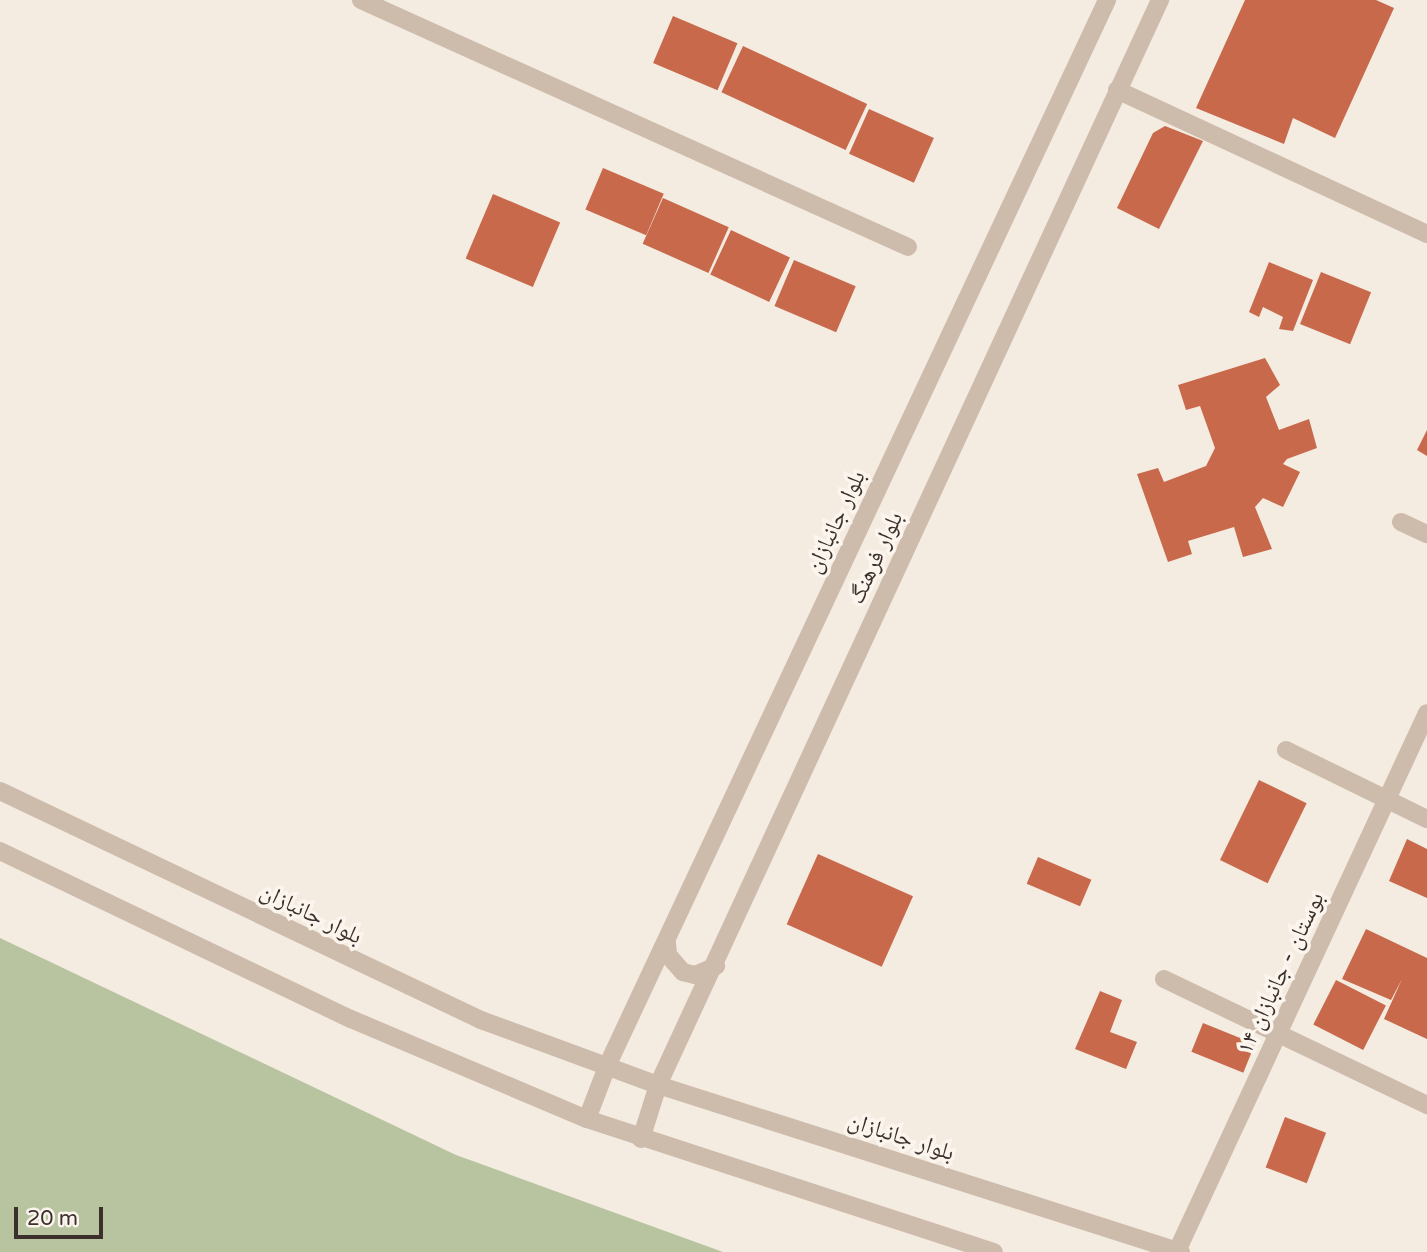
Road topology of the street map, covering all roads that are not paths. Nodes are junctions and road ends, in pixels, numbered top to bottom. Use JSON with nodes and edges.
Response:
{"nodes":[{"id":1,"x":360,"y":0,"type":"edge"},
{"id":2,"x":1107,"y":0,"type":"edge"},
{"id":3,"x":1160,"y":0,"type":"edge"},
{"id":4,"x":1117,"y":90,"type":"junction"},
{"id":5,"x":1427,"y":234,"type":"edge"},
{"id":6,"x":908,"y":247,"type":"dead end"},
{"id":7,"x":1401,"y":522,"type":"dead end"},
{"id":8,"x":1427,"y":534,"type":"edge"},
{"id":9,"x":1427,"y":713,"type":"edge"},
{"id":10,"x":1286,"y":750,"type":"dead end"},
{"id":11,"x":0,"y":790,"type":"edge"},
{"id":12,"x":1388,"y":800,"type":"junction"},
{"id":13,"x":1427,"y":819,"type":"edge"},
{"id":14,"x":0,"y":851,"type":"edge"},
{"id":15,"x":667,"y":943,"type":"junction"},
{"id":16,"x":716,"y":965,"type":"junction"},
{"id":17,"x":1164,"y":979,"type":"dead end"},
{"id":18,"x":1280,"y":1035,"type":"junction"},
{"id":19,"x":608,"y":1064,"type":"junction"},
{"id":20,"x":658,"y":1085,"type":"junction"},
{"id":21,"x":1427,"y":1105,"type":"edge"},
{"id":22,"x":587,"y":1119,"type":"junction"},
{"id":23,"x":641,"y":1139,"type":"junction"},
{"id":24,"x":1179,"y":1251,"type":"edge"},
{"id":25,"x":995,"y":1252,"type":"edge"}],
"edges":[{"from":1,"to":6,"type":"street"},
{"from":2,"to":15,"type":"street","name":"بلوار جانبازان"},
{"from":3,"to":4,"type":"street","name":"بلوار فرهنگ"},
{"from":4,"to":5,"type":"street"},
{"from":4,"to":16,"type":"street","name":"بلوار فرهنگ"},
{"from":7,"to":8,"type":"street"},
{"from":9,"to":12,"type":"street","name":"بوستان - جانبازان ۱۴"},
{"from":10,"to":12,"type":"street"},
{"from":11,"to":19,"type":"street","name":"بلوار جانبازان"},
{"from":12,"to":13,"type":"street"},
{"from":12,"to":18,"type":"street","name":"بوستان - جانبازان ۱۴"},
{"from":14,"to":22,"type":"street"},
{"from":15,"to":16,"type":"street"},
{"from":15,"to":19,"type":"street","name":"بلوار جانبازان"},
{"from":16,"to":20,"type":"street","name":"بلوار فرهنگ"},
{"from":17,"to":18,"type":"street"},
{"from":18,"to":21,"type":"street"},
{"from":18,"to":24,"type":"street","name":"بوستان - جانبازان ۱۴"},
{"from":19,"to":20,"type":"street","name":"بلوار جانبازان"},
{"from":19,"to":22,"type":"street","name":"بلوار جانبازان"},
{"from":20,"to":23,"type":"street","name":"بلوار فرهنگ"},
{"from":20,"to":24,"type":"street","name":"بلوار جانبازان"},
{"from":22,"to":23,"type":"street"},
{"from":23,"to":25,"type":"street"}]}
